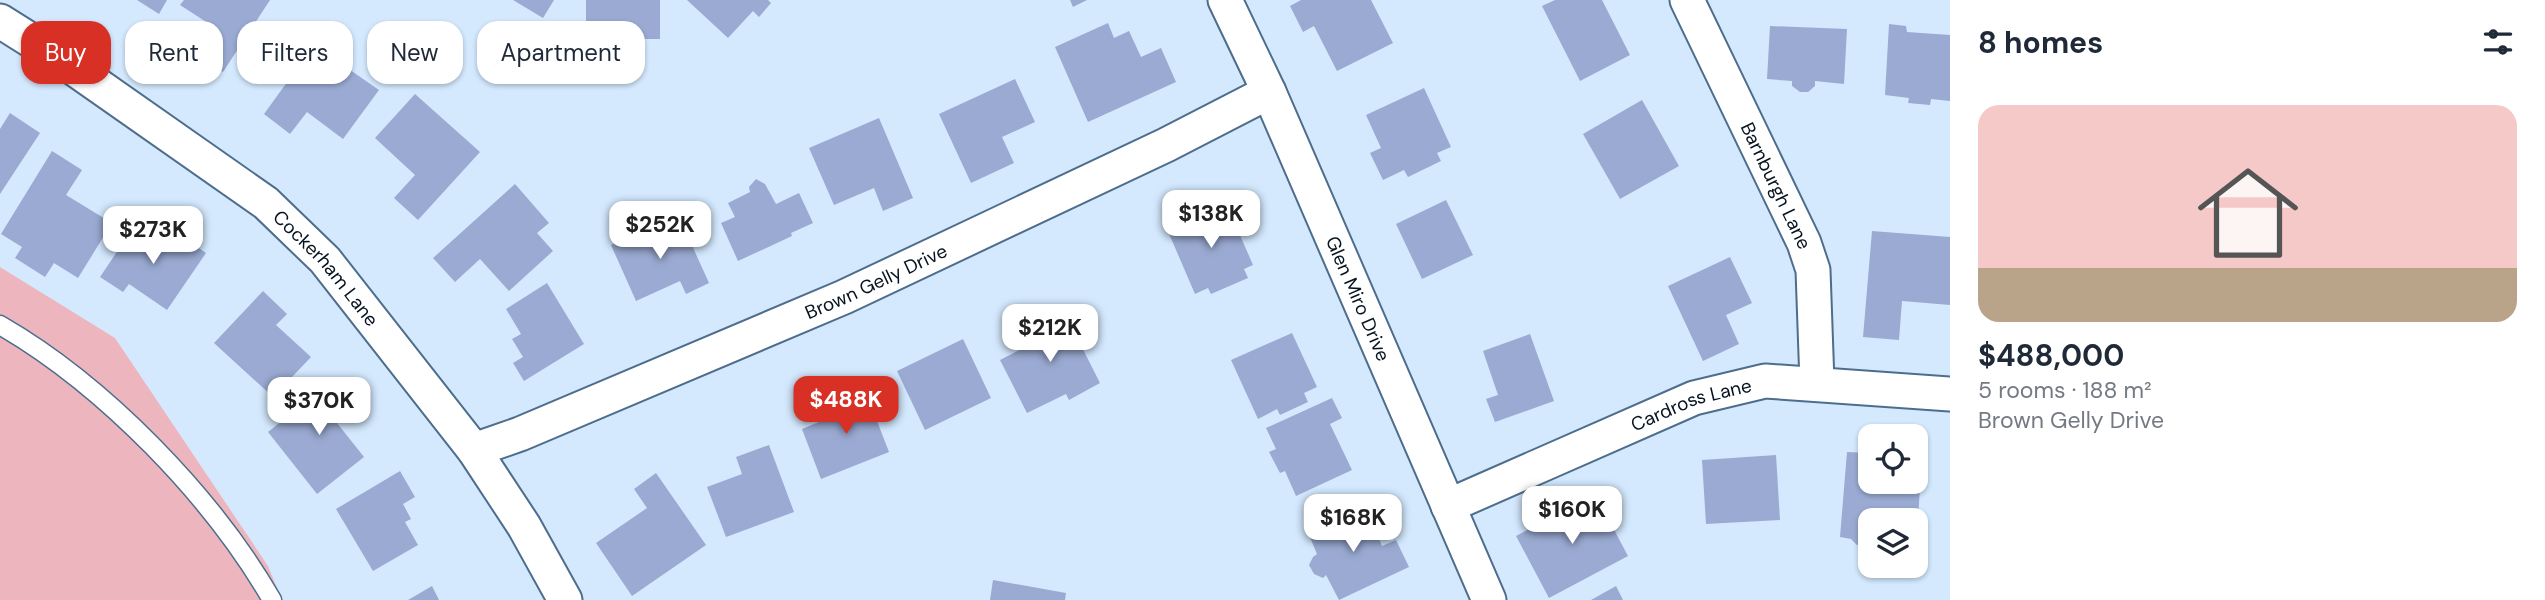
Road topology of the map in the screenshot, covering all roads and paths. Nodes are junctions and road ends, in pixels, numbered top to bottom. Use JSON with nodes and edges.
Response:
{"nodes":[{"id":1,"x":1225,"y":0,"type":"edge"},
{"id":2,"x":1686,"y":0,"type":"edge"},
{"id":3,"x":0,"y":20,"type":"edge"},
{"id":4,"x":1269,"y":92,"type":"junction"},
{"id":5,"x":0,"y":325,"type":"edge"},
{"id":6,"x":1817,"y":383,"type":"junction"},
{"id":7,"x":1950,"y":394,"type":"edge"},
{"id":8,"x":474,"y":450,"type":"junction"},
{"id":9,"x":1448,"y":506,"type":"junction"},
{"id":10,"x":272,"y":600,"type":"edge"},
{"id":11,"x":565,"y":600,"type":"edge"},
{"id":12,"x":1489,"y":600,"type":"edge"}],
"edges":[{"from":1,"to":4,"type":"street","name":"Glen Miro Drive"},
{"from":2,"to":6,"type":"street","name":"Barnburgh Lane"},
{"from":3,"to":8,"type":"street","name":"Cockerham Lane"},
{"from":4,"to":8,"type":"street","name":"Brown Gelly Drive"},
{"from":4,"to":9,"type":"street","name":"Glen Miro Drive"},
{"from":5,"to":10,"type":"lane"},
{"from":6,"to":7,"type":"street","name":"Cardross Lane"},
{"from":6,"to":9,"type":"street","name":"Cardross Lane"},
{"from":8,"to":11,"type":"street","name":"Cockerham Lane"},
{"from":9,"to":12,"type":"street","name":"Glen Miro Drive"}]}
